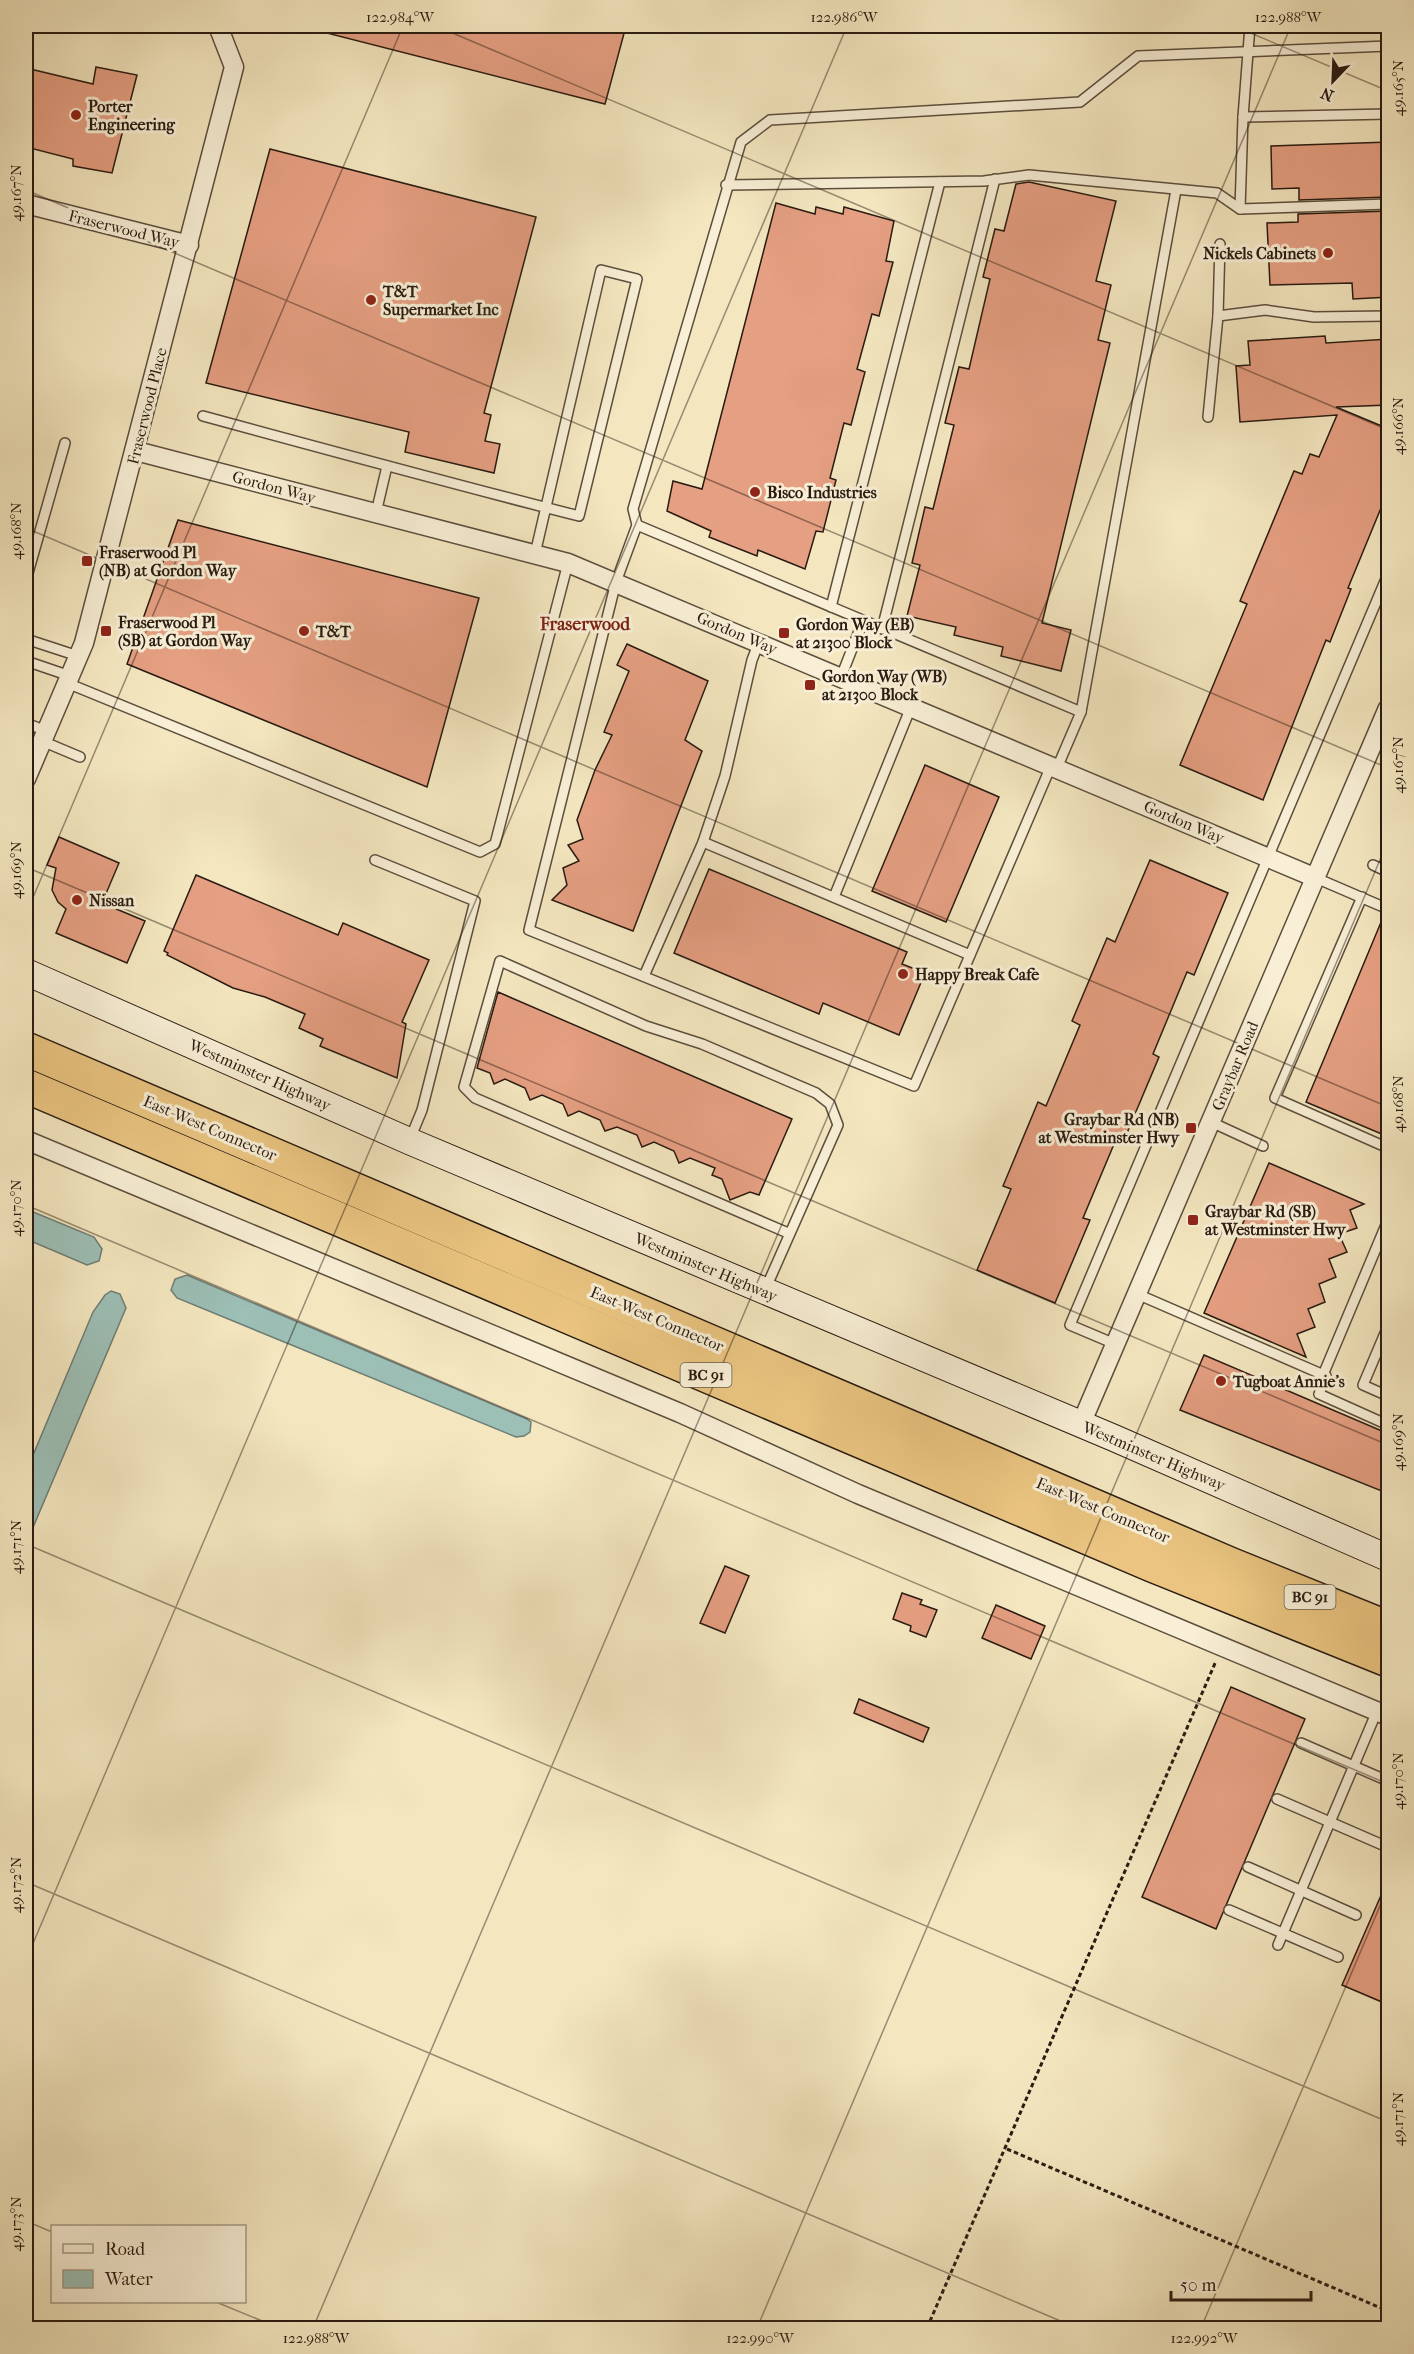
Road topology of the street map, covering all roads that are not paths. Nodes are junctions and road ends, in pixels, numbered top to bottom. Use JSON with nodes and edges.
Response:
{"nodes":[{"id":1,"x":218,"y":26,"type":"edge"},
{"id":2,"x":1250,"y":26,"type":"edge"},
{"id":3,"x":1389,"y":46,"type":"edge"},
{"id":4,"x":1247,"y":51,"type":"junction"},
{"id":5,"x":1389,"y":114,"type":"edge"},
{"id":6,"x":1243,"y":117,"type":"junction"},
{"id":7,"x":995,"y":179,"type":"junction"},
{"id":8,"x":940,"y":182,"type":"junction"},
{"id":9,"x":726,"y":186,"type":"junction"},
{"id":10,"x":1176,"y":190,"type":"junction"},
{"id":11,"x":26,"y":204,"type":"edge"},
{"id":12,"x":1389,"y":204,"type":"edge"},
{"id":13,"x":1240,"y":209,"type":"junction"},
{"id":14,"x":1220,"y":244,"type":"dead end"},
{"id":15,"x":189,"y":245,"type":"junction"},
{"id":16,"x":1218,"y":316,"type":"junction"},
{"id":17,"x":1389,"y":316,"type":"edge"},
{"id":18,"x":203,"y":416,"type":"dead end"},
{"id":19,"x":1208,"y":417,"type":"dead end"},
{"id":20,"x":65,"y":442,"type":"dead end"},
{"id":21,"x":136,"y":451,"type":"junction"},
{"id":22,"x":387,"y":466,"type":"junction"},
{"id":23,"x":545,"y":507,"type":"junction"},
{"id":24,"x":376,"y":513,"type":"junction"},
{"id":25,"x":637,"y":525,"type":"junction"},
{"id":26,"x":535,"y":554,"type":"junction"},
{"id":27,"x":568,"y":563,"type":"junction"},
{"id":28,"x":1389,"y":574,"type":"edge"},
{"id":29,"x":26,"y":580,"type":"edge"},
{"id":30,"x":616,"y":582,"type":"junction"},
{"id":31,"x":831,"y":607,"type":"junction"},
{"id":32,"x":863,"y":621,"type":"junction"},
{"id":33,"x":882,"y":629,"type":"junction"},
{"id":34,"x":26,"y":639,"type":"edge"},
{"id":35,"x":759,"y":642,"type":"junction"},
{"id":36,"x":78,"y":656,"type":"junction"},
{"id":37,"x":26,"y":661,"type":"edge"},
{"id":38,"x":841,"y":677,"type":"junction"},
{"id":39,"x":68,"y":680,"type":"junction"},
{"id":40,"x":912,"y":706,"type":"junction"},
{"id":41,"x":1389,"y":708,"type":"edge"},
{"id":42,"x":1081,"y":712,"type":"junction"},
{"id":43,"x":26,"y":723,"type":"edge"},
{"id":44,"x":44,"y":736,"type":"junction"},
{"id":45,"x":80,"y":757,"type":"dead end"},
{"id":46,"x":1054,"y":767,"type":"junction"},
{"id":47,"x":26,"y":779,"type":"edge"},
{"id":48,"x":703,"y":842,"type":"junction"},
{"id":49,"x":1267,"y":857,"type":"junction"},
{"id":50,"x":375,"y":860,"type":"dead end"},
{"id":51,"x":1373,"y":865,"type":"dead end"},
{"id":52,"x":1389,"y":872,"type":"edge"},
{"id":53,"x":1316,"y":878,"type":"junction"},
{"id":54,"x":834,"y":897,"type":"junction"},
{"id":55,"x":1362,"y":897,"type":"junction"},
{"id":56,"x":1389,"y":909,"type":"edge"},
{"id":57,"x":970,"y":955,"type":"junction"},
{"id":58,"x":26,"y":972,"type":"edge"},
{"id":59,"x":644,"y":976,"type":"junction"},
{"id":60,"x":26,"y":1049,"type":"edge"},
{"id":61,"x":26,"y":1086,"type":"edge"},
{"id":62,"x":1211,"y":1122,"type":"junction"},
{"id":63,"x":26,"y":1140,"type":"edge"},
{"id":64,"x":409,"y":1141,"type":"junction"},
{"id":65,"x":1263,"y":1146,"type":"dead end"},
{"id":66,"x":1389,"y":1148,"type":"edge"},
{"id":67,"x":1389,"y":1220,"type":"edge"},
{"id":68,"x":789,"y":1233,"type":"junction"},
{"id":69,"x":764,"y":1292,"type":"junction"},
{"id":70,"x":1137,"y":1294,"type":"junction"},
{"id":71,"x":1389,"y":1326,"type":"edge"},
{"id":72,"x":1115,"y":1344,"type":"junction"},
{"id":73,"x":1323,"y":1375,"type":"junction"},
{"id":74,"x":1389,"y":1396,"type":"edge"},
{"id":75,"x":1081,"y":1424,"type":"junction"},
{"id":76,"x":1389,"y":1425,"type":"edge"},
{"id":77,"x":1389,"y":1558,"type":"edge"},
{"id":78,"x":1389,"y":1628,"type":"edge"},
{"id":79,"x":1389,"y":1660,"type":"edge"},
{"id":80,"x":1383,"y":1714,"type":"edge"},
{"id":81,"x":1301,"y":1743,"type":"dead end"},
{"id":82,"x":1354,"y":1766,"type":"junction"},
{"id":83,"x":1389,"y":1781,"type":"edge"},
{"id":84,"x":1277,"y":1799,"type":"dead end"},
{"id":85,"x":1330,"y":1822,"type":"junction"},
{"id":86,"x":1386,"y":1846,"type":"dead end"},
{"id":87,"x":1248,"y":1866,"type":"dead end"},
{"id":88,"x":1301,"y":1890,"type":"junction"},
{"id":89,"x":1229,"y":1910,"type":"dead end"},
{"id":90,"x":1356,"y":1914,"type":"dead end"},
{"id":91,"x":1283,"y":1932,"type":"junction"},
{"id":92,"x":1278,"y":1945,"type":"dead end"},
{"id":93,"x":1338,"y":1957,"type":"dead end"}],
"edges":[{"from":1,"to":15,"type":"street","name":"Fraserwood Place"},
{"from":2,"to":4,"type":"lane"},
{"from":3,"to":4,"type":"lane"},
{"from":4,"to":6,"type":"lane"},
{"from":4,"to":9,"type":"lane"},
{"from":5,"to":6,"type":"lane"},
{"from":6,"to":13,"type":"lane"},
{"from":7,"to":8,"type":"lane"},
{"from":7,"to":10,"type":"lane"},
{"from":7,"to":33,"type":"lane"},
{"from":8,"to":9,"type":"lane"},
{"from":8,"to":31,"type":"lane"},
{"from":9,"to":25,"type":"lane"},
{"from":10,"to":13,"type":"lane"},
{"from":10,"to":42,"type":"lane"},
{"from":11,"to":15,"type":"street","name":"Fraserwood Way"},
{"from":12,"to":13,"type":"lane"},
{"from":14,"to":16,"type":"lane"},
{"from":15,"to":21,"type":"street","name":"Fraserwood Place"},
{"from":16,"to":17,"type":"lane"},
{"from":16,"to":19,"type":"lane"},
{"from":18,"to":22,"type":"lane"},
{"from":20,"to":29,"type":"lane"},
{"from":21,"to":24,"type":"street","name":"Gordon Way"},
{"from":21,"to":36,"type":"street","name":"Fraserwood Place"},
{"from":22,"to":23,"type":"lane"},
{"from":22,"to":24,"type":"lane"},
{"from":23,"to":23,"type":"lane"},
{"from":23,"to":26,"type":"lane"},
{"from":24,"to":26,"type":"street","name":"Gordon Way"},
{"from":25,"to":30,"type":"lane"},
{"from":25,"to":31,"type":"lane"},
{"from":26,"to":27,"type":"street","name":"Gordon Way"},
{"from":27,"to":30,"type":"street","name":"Gordon Way"},
{"from":27,"to":39,"type":"lane"},
{"from":28,"to":49,"type":"lane"},
{"from":30,"to":35,"type":"street","name":"Gordon Way"},
{"from":30,"to":59,"type":"lane"},
{"from":31,"to":32,"type":"lane"},
{"from":32,"to":33,"type":"lane"},
{"from":32,"to":38,"type":"lane"},
{"from":33,"to":42,"type":"lane"},
{"from":34,"to":36,"type":"lane"},
{"from":35,"to":38,"type":"street","name":"Gordon Way"},
{"from":35,"to":48,"type":"lane"},
{"from":36,"to":39,"type":"street","name":"Fraserwood Place"},
{"from":37,"to":39,"type":"lane"},
{"from":38,"to":40,"type":"street","name":"Gordon Way"},
{"from":39,"to":44,"type":"street","name":"Fraserwood Place"},
{"from":40,"to":46,"type":"street","name":"Gordon Way"},
{"from":40,"to":54,"type":"lane"},
{"from":41,"to":53,"type":"street","name":"Graybar Road"},
{"from":42,"to":46,"type":"lane"},
{"from":43,"to":44,"type":"lane"},
{"from":44,"to":45,"type":"lane"},
{"from":44,"to":47,"type":"street","name":"Fraserwood Place"},
{"from":46,"to":49,"type":"street","name":"Gordon Way"},
{"from":46,"to":57,"type":"lane"},
{"from":48,"to":54,"type":"lane"},
{"from":48,"to":59,"type":"lane"},
{"from":49,"to":53,"type":"street","name":"Gordon Way"},
{"from":49,"to":72,"type":"lane"},
{"from":50,"to":64,"type":"lane"},
{"from":51,"to":52,"type":"lane"},
{"from":53,"to":55,"type":"lane"},
{"from":53,"to":62,"type":"street","name":"Graybar Road"},
{"from":54,"to":57,"type":"lane"},
{"from":55,"to":56,"type":"lane"},
{"from":55,"to":66,"type":"lane"},
{"from":57,"to":59,"type":"lane"},
{"from":58,"to":64,"type":"main road","name":"Westminster Highway"},
{"from":60,"to":78,"type":"highway","name":"East-West Connector","number":"BC 91"},
{"from":61,"to":79,"type":"highway","name":"East-West Connector","number":"BC 91"},
{"from":62,"to":65,"type":"lane"},
{"from":62,"to":70,"type":"street","name":"Graybar Road"},
{"from":63,"to":80,"type":"street"},
{"from":64,"to":69,"type":"main road","name":"Westminster Highway"},
{"from":67,"to":73,"type":"lane"},
{"from":68,"to":68,"type":"lane"},
{"from":68,"to":69,"type":"lane"},
{"from":69,"to":75,"type":"main road","name":"Westminster Highway"},
{"from":70,"to":72,"type":"street","name":"Graybar Road"},
{"from":70,"to":73,"type":"lane"},
{"from":71,"to":74,"type":"lane"},
{"from":72,"to":75,"type":"street","name":"Graybar Road"},
{"from":73,"to":76,"type":"lane"},
{"from":75,"to":77,"type":"main road","name":"Westminster Highway"},
{"from":80,"to":82,"type":"lane"},
{"from":81,"to":82,"type":"lane"},
{"from":82,"to":83,"type":"lane"},
{"from":82,"to":85,"type":"lane"},
{"from":84,"to":85,"type":"lane"},
{"from":85,"to":86,"type":"lane"},
{"from":85,"to":88,"type":"lane"},
{"from":87,"to":88,"type":"lane"},
{"from":88,"to":90,"type":"lane"},
{"from":88,"to":91,"type":"lane"},
{"from":89,"to":91,"type":"lane"},
{"from":91,"to":92,"type":"lane"},
{"from":91,"to":93,"type":"lane"}]}
